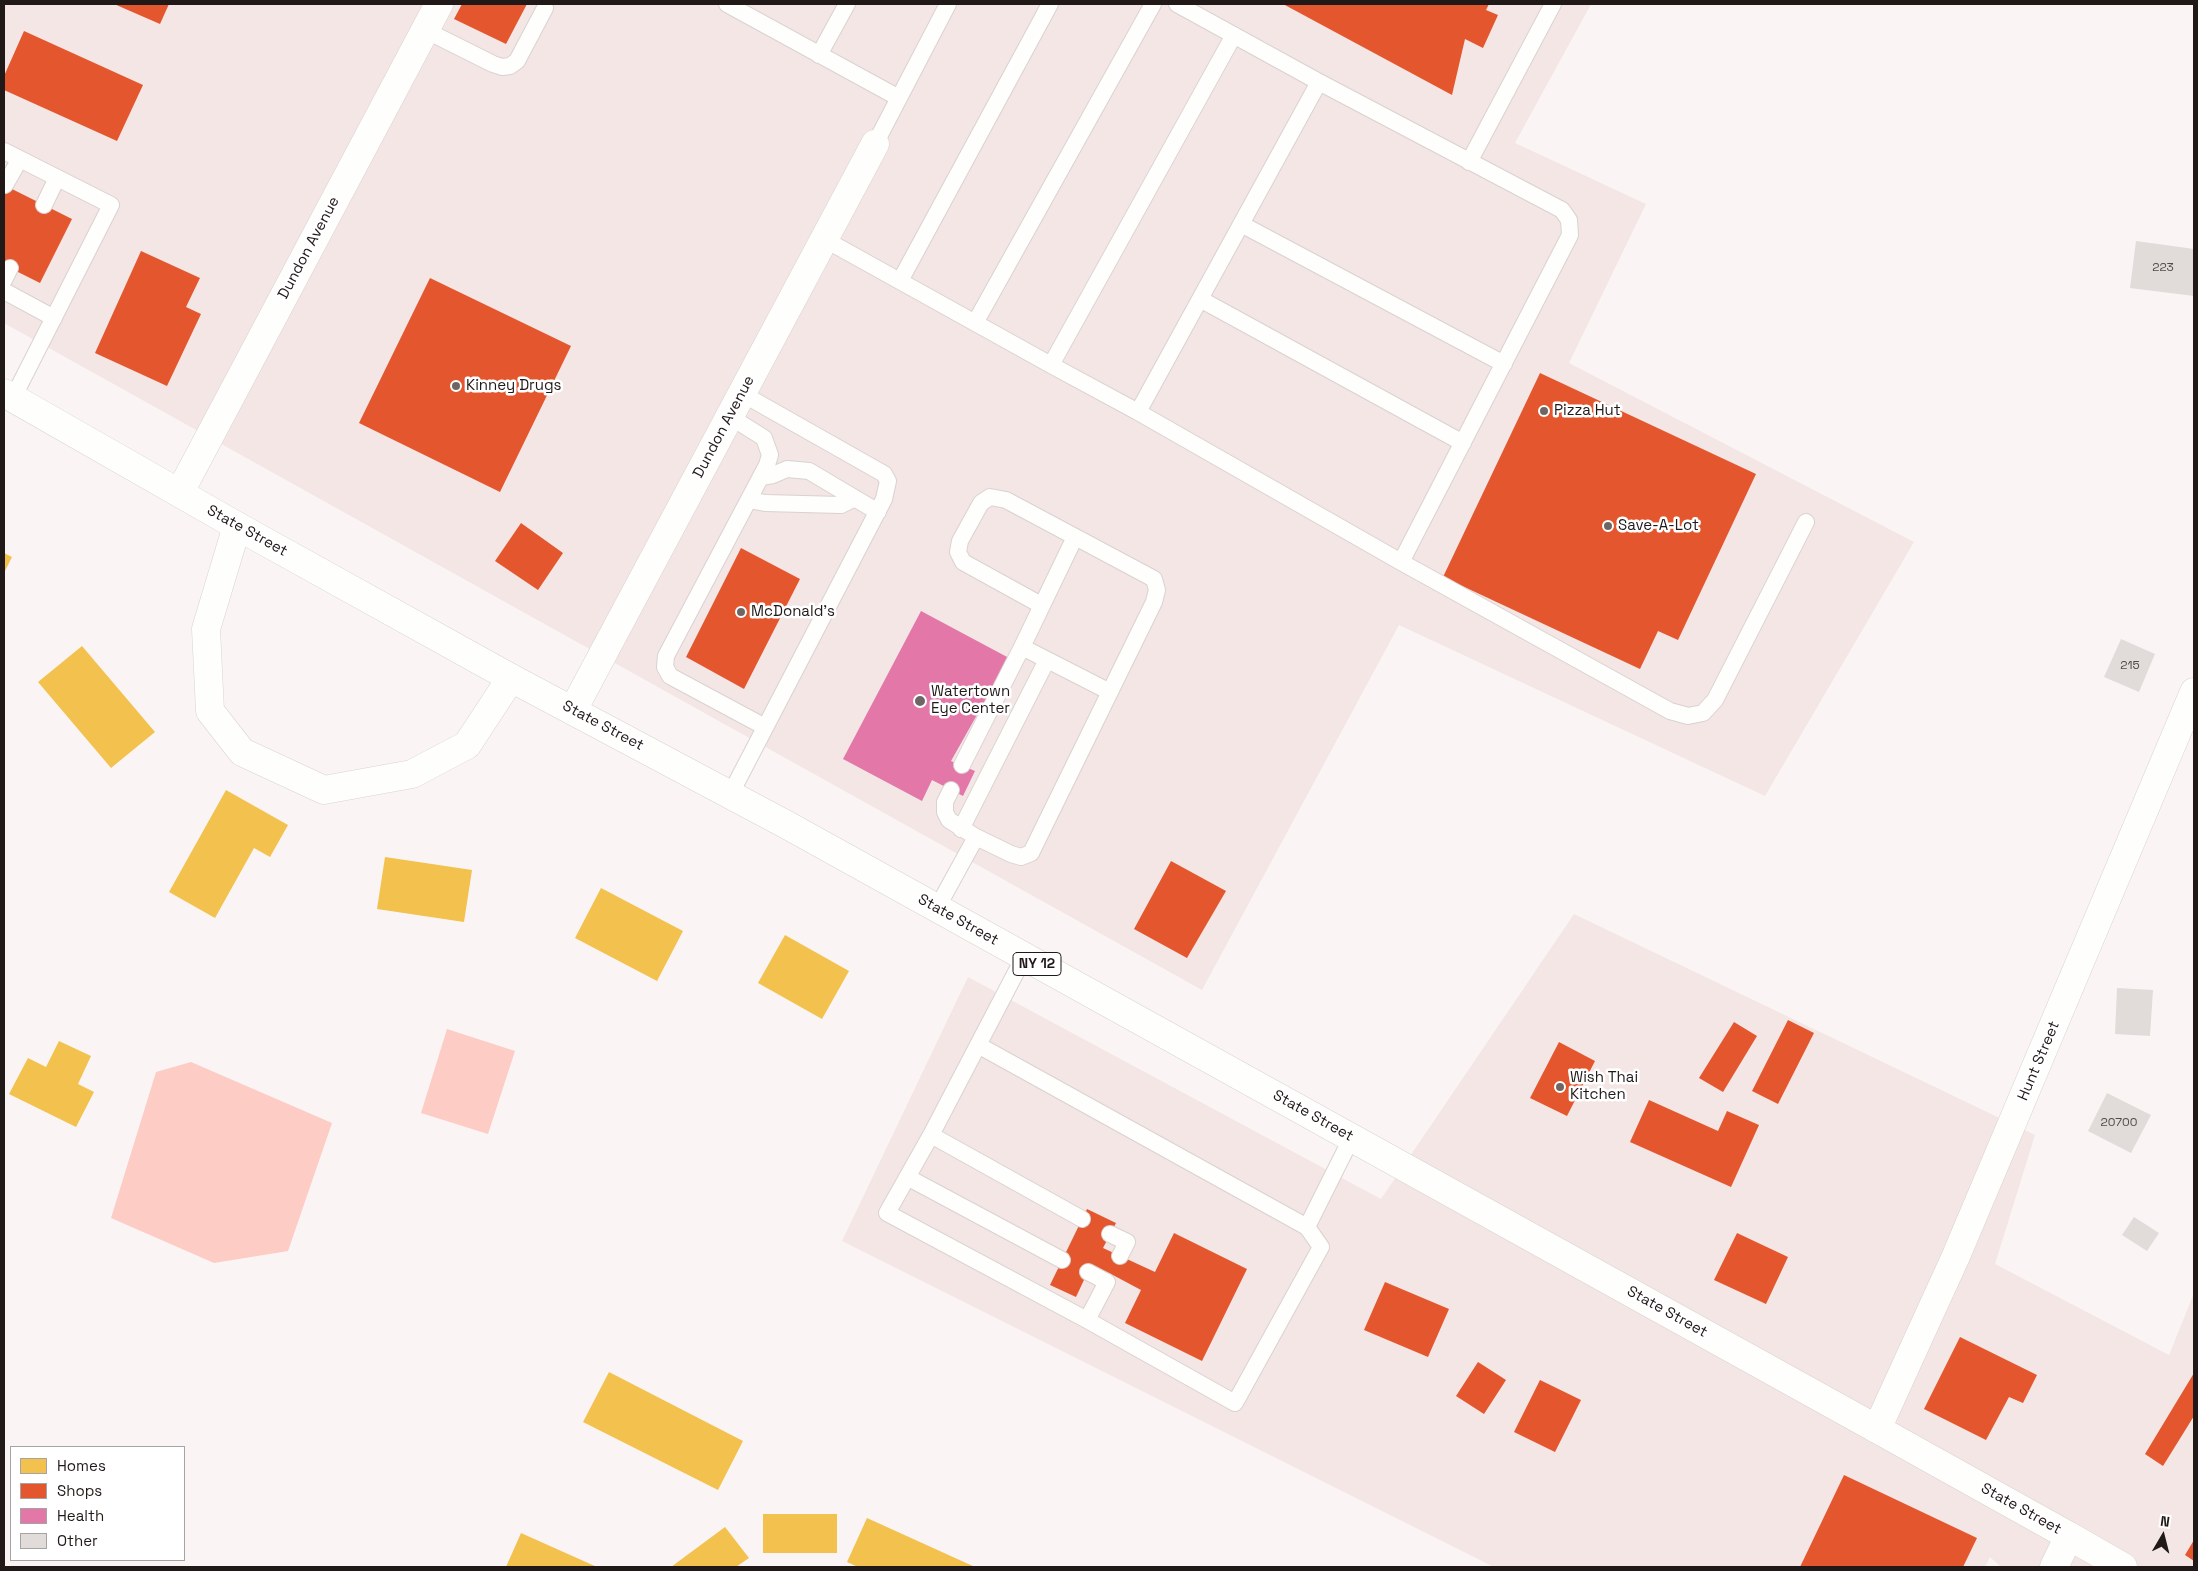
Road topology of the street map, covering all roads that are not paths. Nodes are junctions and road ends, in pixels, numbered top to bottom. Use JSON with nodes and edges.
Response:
{"nodes":[{"id":1,"x":439,"y":4,"type":"edge"},
{"id":2,"x":727,"y":4,"type":"edge"},
{"id":3,"x":847,"y":4,"type":"edge"},
{"id":4,"x":948,"y":4,"type":"edge"},
{"id":5,"x":1050,"y":4,"type":"edge"},
{"id":6,"x":1153,"y":4,"type":"edge"},
{"id":7,"x":1177,"y":4,"type":"edge"},
{"id":8,"x":1553,"y":4,"type":"edge"},
{"id":9,"x":545,"y":8,"type":"dead end"},
{"id":10,"x":750,"y":9,"type":"edge"},
{"id":11,"x":425,"y":30,"type":"junction"},
{"id":12,"x":1234,"y":35,"type":"junction"},
{"id":13,"x":819,"y":55,"type":"junction"},
{"id":14,"x":1319,"y":82,"type":"junction"},
{"id":15,"x":899,"y":98,"type":"junction"},
{"id":16,"x":875,"y":144,"type":"joint"},
{"id":17,"x":4,"y":151,"type":"edge"},
{"id":18,"x":20,"y":159,"type":"junction"},
{"id":19,"x":1469,"y":162,"type":"junction"},
{"id":20,"x":57,"y":178,"type":"junction"},
{"id":21,"x":5,"y":186,"type":"dead end"},
{"id":22,"x":44,"y":205,"type":"dead end"},
{"id":23,"x":1241,"y":224,"type":"junction"},
{"id":24,"x":824,"y":239,"type":"junction"},
{"id":25,"x":900,"y":281,"type":"junction"},
{"id":26,"x":4,"y":291,"type":"edge"},
{"id":27,"x":1200,"y":299,"type":"junction"},
{"id":28,"x":54,"y":318,"type":"junction"},
{"id":29,"x":975,"y":323,"type":"junction"},
{"id":30,"x":1504,"y":364,"type":"junction"},
{"id":31,"x":1051,"y":365,"type":"junction"},
{"id":32,"x":9,"y":396,"type":"edge"},
{"id":33,"x":735,"y":405,"type":"junction"},
{"id":34,"x":1138,"y":412,"type":"junction"},
{"id":35,"x":1463,"y":443,"type":"junction"},
{"id":36,"x":761,"y":477,"type":"junction"},
{"id":37,"x":180,"y":492,"type":"junction"},
{"id":38,"x":855,"y":498,"type":"junction"},
{"id":39,"x":749,"y":500,"type":"junction"},
{"id":40,"x":878,"y":512,"type":"junction"},
{"id":41,"x":1806,"y":522,"type":"dead end"},
{"id":42,"x":237,"y":526,"type":"junction"},
{"id":43,"x":1075,"y":537,"type":"junction"},
{"id":44,"x":1401,"y":562,"type":"junction"},
{"id":45,"x":1041,"y":605,"type":"junction"},
{"id":46,"x":1022,"y":648,"type":"junction"},
{"id":47,"x":1047,"y":660,"type":"junction"},
{"id":48,"x":512,"y":678,"type":"junction"},
{"id":49,"x":1110,"y":692,"type":"junction"},
{"id":50,"x":2194,"y":692,"type":"edge"},
{"id":51,"x":573,"y":710,"type":"junction"},
{"id":52,"x":766,"y":727,"type":"junction"},
{"id":53,"x":962,"y":765,"type":"dead end"},
{"id":54,"x":951,"y":790,"type":"dead end"},
{"id":55,"x":730,"y":795,"type":"junction"},
{"id":56,"x":961,"y":829,"type":"junction"},
{"id":57,"x":976,"y":837,"type":"junction"},
{"id":58,"x":937,"y":908,"type":"junction"},
{"id":59,"x":1024,"y":957,"type":"junction"},
{"id":60,"x":978,"y":1045,"type":"junction"},
{"id":61,"x":931,"y":1135,"type":"junction"},
{"id":62,"x":1352,"y":1137,"type":"junction"},
{"id":63,"x":907,"y":1177,"type":"junction"},
{"id":64,"x":1082,"y":1220,"type":"dead end"},
{"id":65,"x":1307,"y":1227,"type":"junction"},
{"id":66,"x":1110,"y":1234,"type":"dead end"},
{"id":67,"x":1120,"y":1256,"type":"dead end"},
{"id":68,"x":1062,"y":1260,"type":"dead end"},
{"id":69,"x":1088,"y":1272,"type":"dead end"},
{"id":70,"x":1087,"y":1320,"type":"junction"},
{"id":71,"x":1878,"y":1429,"type":"junction"},
{"id":72,"x":2069,"y":1536,"type":"junction"},
{"id":73,"x":2054,"y":1567,"type":"edge"},
{"id":74,"x":2123,"y":1567,"type":"edge"}],
"edges":[{"from":1,"to":11,"type":"main road","name":"Dundon Avenue"},
{"from":2,"to":10,"type":"lane"},
{"from":3,"to":13,"type":"lane"},
{"from":4,"to":15,"type":"lane"},
{"from":5,"to":25,"type":"lane"},
{"from":6,"to":29,"type":"lane"},
{"from":7,"to":12,"type":"lane"},
{"from":8,"to":19,"type":"lane"},
{"from":9,"to":11,"type":"lane"},
{"from":10,"to":13,"type":"lane"},
{"from":11,"to":37,"type":"main road","name":"Dundon Avenue"},
{"from":12,"to":14,"type":"lane"},
{"from":12,"to":31,"type":"lane"},
{"from":13,"to":15,"type":"lane"},
{"from":14,"to":19,"type":"lane"},
{"from":14,"to":23,"type":"lane"},
{"from":15,"to":16,"type":"lane"},
{"from":16,"to":24,"type":"main road","name":"Dundon Avenue"},
{"from":17,"to":18,"type":"lane"},
{"from":18,"to":20,"type":"lane"},
{"from":18,"to":21,"type":"lane"},
{"from":19,"to":30,"type":"lane"},
{"from":20,"to":22,"type":"lane"},
{"from":20,"to":28,"type":"lane"},
{"from":23,"to":27,"type":"lane"},
{"from":23,"to":30,"type":"lane"},
{"from":24,"to":25,"type":"lane"},
{"from":24,"to":33,"type":"main road","name":"Dundon Avenue"},
{"from":25,"to":29,"type":"lane"},
{"from":26,"to":28,"type":"lane"},
{"from":27,"to":34,"type":"lane"},
{"from":27,"to":35,"type":"lane"},
{"from":28,"to":32,"type":"lane"},
{"from":29,"to":31,"type":"lane"},
{"from":30,"to":35,"type":"lane"},
{"from":31,"to":34,"type":"lane"},
{"from":32,"to":37,"type":"main road","name":"State Street","number":"NY 12"},
{"from":33,"to":36,"type":"lane"},
{"from":33,"to":40,"type":"lane"},
{"from":33,"to":51,"type":"main road","name":"Dundon Avenue"},
{"from":34,"to":44,"type":"lane"},
{"from":35,"to":44,"type":"lane"},
{"from":36,"to":38,"type":"lane"},
{"from":36,"to":39,"type":"lane"},
{"from":37,"to":42,"type":"main road","name":"State Street","number":"NY 12"},
{"from":38,"to":39,"type":"lane"},
{"from":38,"to":40,"type":"lane"},
{"from":39,"to":52,"type":"lane"},
{"from":40,"to":52,"type":"lane"},
{"from":41,"to":44,"type":"lane"},
{"from":42,"to":48,"type":"main road","name":"State Street","number":"NY 12"},
{"from":42,"to":48,"type":"main road"},
{"from":43,"to":45,"type":"lane"},
{"from":43,"to":45,"type":"lane"},
{"from":43,"to":49,"type":"lane"},
{"from":45,"to":46,"type":"lane"},
{"from":46,"to":47,"type":"lane"},
{"from":46,"to":53,"type":"lane"},
{"from":47,"to":49,"type":"lane"},
{"from":47,"to":56,"type":"lane"},
{"from":48,"to":51,"type":"main road","name":"State Street","number":"NY 12"},
{"from":49,"to":57,"type":"lane"},
{"from":50,"to":71,"type":"main road","name":"Hunt Street"},
{"from":51,"to":55,"type":"main road","name":"State Street","number":"NY 12"},
{"from":52,"to":55,"type":"lane"},
{"from":54,"to":56,"type":"lane"},
{"from":55,"to":58,"type":"main road","name":"State Street","number":"NY 12"},
{"from":56,"to":57,"type":"lane"},
{"from":57,"to":58,"type":"lane"},
{"from":58,"to":59,"type":"main road","name":"State Street","number":"NY 12"},
{"from":59,"to":60,"type":"lane"},
{"from":59,"to":62,"type":"main road","name":"State Street","number":"NY 12"},
{"from":60,"to":61,"type":"lane"},
{"from":60,"to":65,"type":"lane"},
{"from":61,"to":63,"type":"lane"},
{"from":61,"to":64,"type":"lane"},
{"from":62,"to":65,"type":"lane"},
{"from":62,"to":71,"type":"main road","name":"State Street","number":"NY 12"},
{"from":63,"to":68,"type":"lane"},
{"from":63,"to":70,"type":"lane"},
{"from":65,"to":70,"type":"lane"},
{"from":66,"to":67,"type":"lane"},
{"from":69,"to":70,"type":"lane"},
{"from":71,"to":72,"type":"main road","name":"State Street","number":"NY 12"},
{"from":72,"to":73,"type":"main road","name":"State Street"},
{"from":72,"to":74,"type":"main road","name":"State Street"}]}
